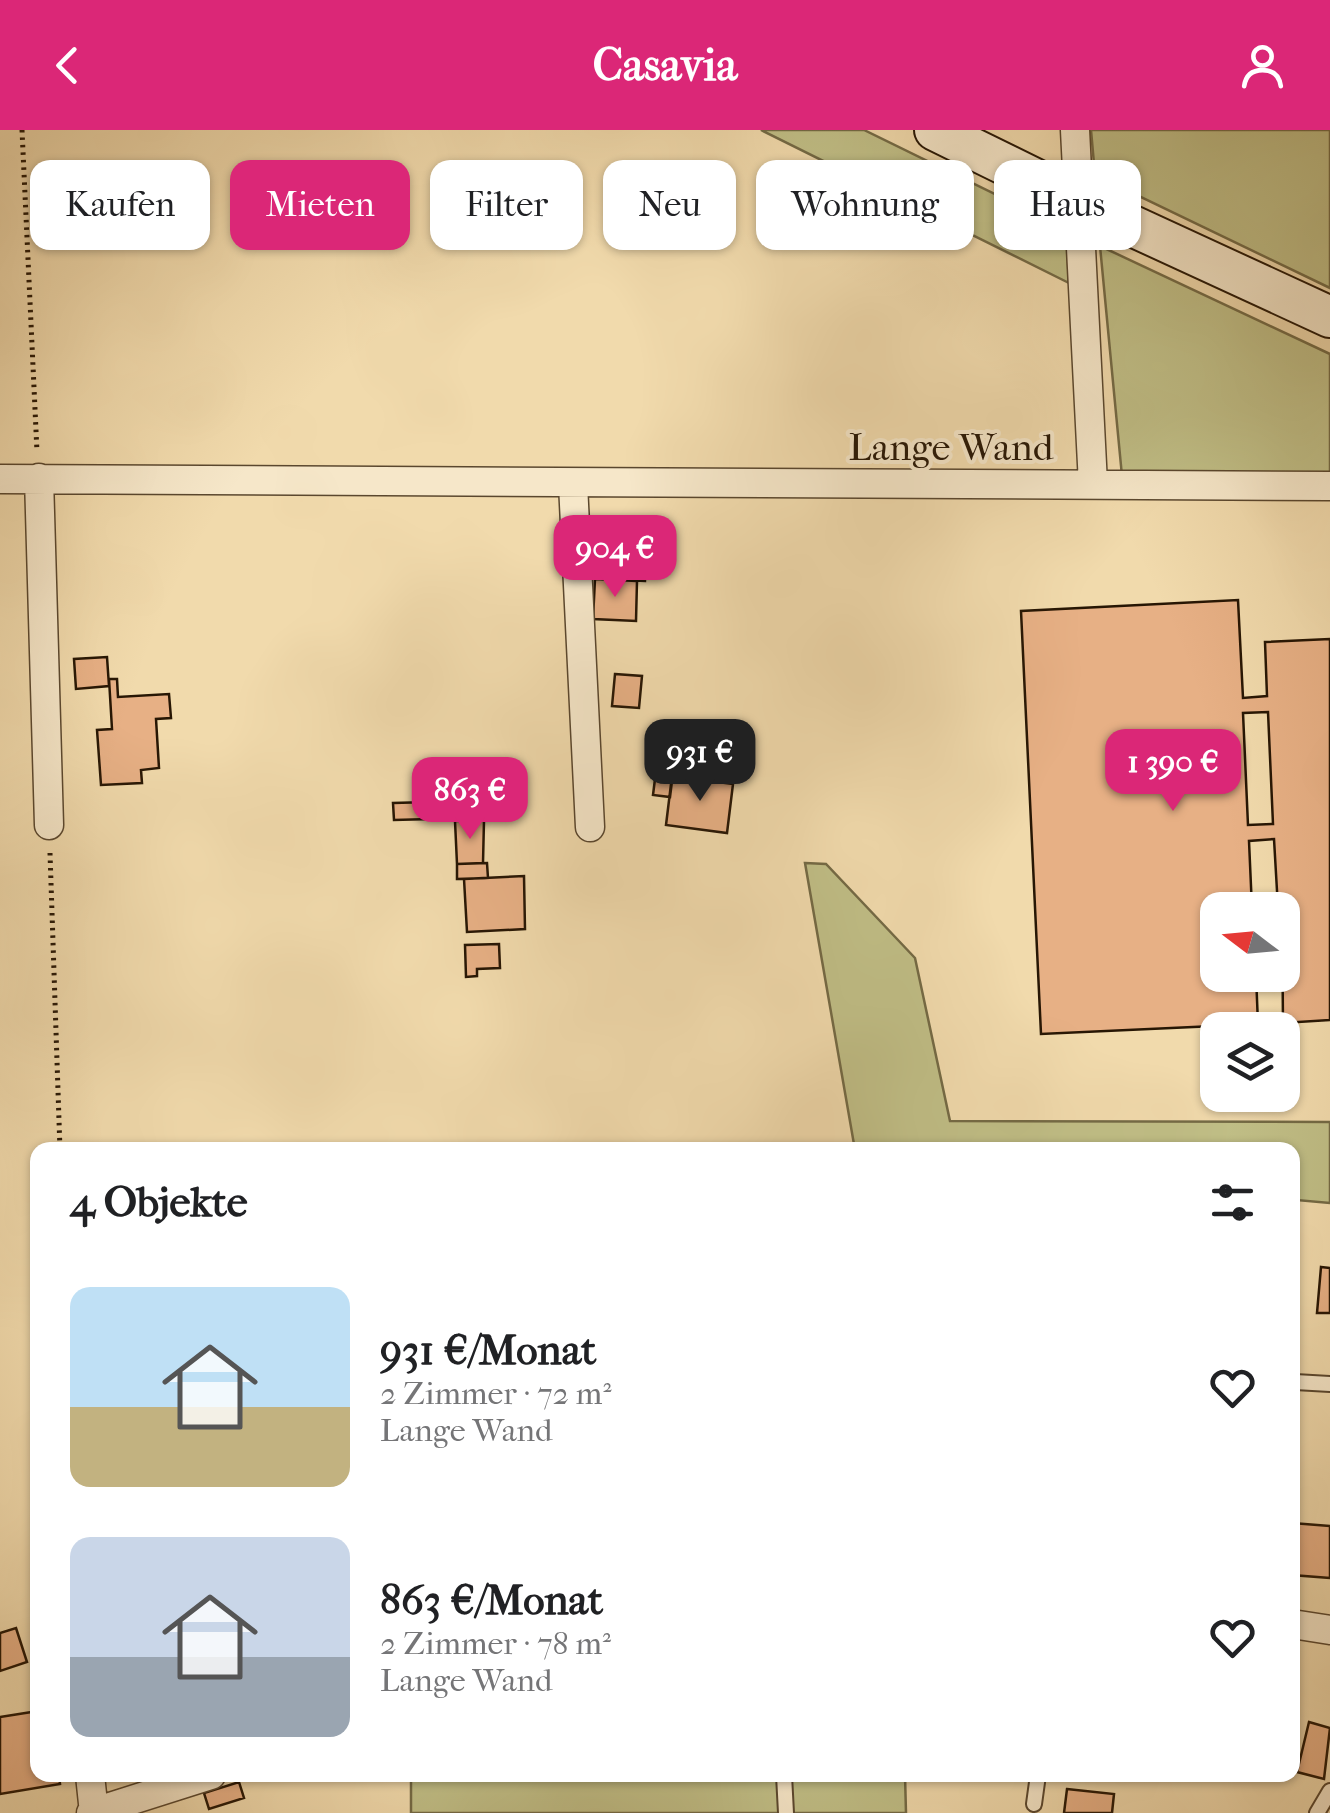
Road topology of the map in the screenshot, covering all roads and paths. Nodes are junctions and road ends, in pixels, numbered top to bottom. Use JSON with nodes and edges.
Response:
{"nodes":[{"id":1,"x":22,"y":130,"type":"edge"},
{"id":2,"x":935,"y":130,"type":"edge"},
{"id":3,"x":1075,"y":130,"type":"edge"},
{"id":4,"x":1330,"y":318,"type":"edge"},
{"id":5,"x":38,"y":478,"type":"junction"},
{"id":6,"x":0,"y":479,"type":"edge"},
{"id":7,"x":573,"y":484,"type":"junction"},
{"id":8,"x":1092,"y":484,"type":"junction"},
{"id":9,"x":1330,"y":486,"type":"edge"},
{"id":10,"x":50,"y":826,"type":"joint"},
{"id":11,"x":590,"y":827,"type":"dead end"},
{"id":12,"x":60,"y":1142,"type":"edge"},
{"id":13,"x":1300,"y":1382,"type":"edge"},
{"id":14,"x":1330,"y":1384,"type":"edge"},
{"id":15,"x":1300,"y":1625,"type":"edge"},
{"id":16,"x":1330,"y":1630,"type":"edge"},
{"id":17,"x":91,"y":1782,"type":"edge"},
{"id":18,"x":189,"y":1782,"type":"edge"},
{"id":19,"x":784,"y":1782,"type":"edge"},
{"id":20,"x":1037,"y":1782,"type":"edge"},
{"id":21,"x":1330,"y":1791,"type":"edge"},
{"id":22,"x":1034,"y":1804,"type":"dead end"},
{"id":23,"x":93,"y":1813,"type":"edge"},
{"id":24,"x":786,"y":1813,"type":"edge"},
{"id":25,"x":1317,"y":1813,"type":"edge"}],
"edges":[{"from":1,"to":5,"type":"path"},
{"from":2,"to":4,"type":"main road","bridge":true},
{"from":3,"to":8,"type":"street"},
{"from":5,"to":6,"type":"street","name":"Lange Wand"},
{"from":5,"to":7,"type":"street","name":"Lange Wand"},
{"from":5,"to":10,"type":"street"},
{"from":7,"to":8,"type":"street","name":"Lange Wand"},
{"from":7,"to":11,"type":"street"},
{"from":8,"to":9,"type":"street","name":"Lange Wand"},
{"from":10,"to":12,"type":"path"},
{"from":13,"to":14,"type":"lane"},
{"from":15,"to":16,"type":"street"},
{"from":17,"to":23,"type":"street"},
{"from":18,"to":23,"type":"street"},
{"from":19,"to":24,"type":"lane"},
{"from":20,"to":22,"type":"lane"},
{"from":21,"to":25,"type":"lane"}]}
